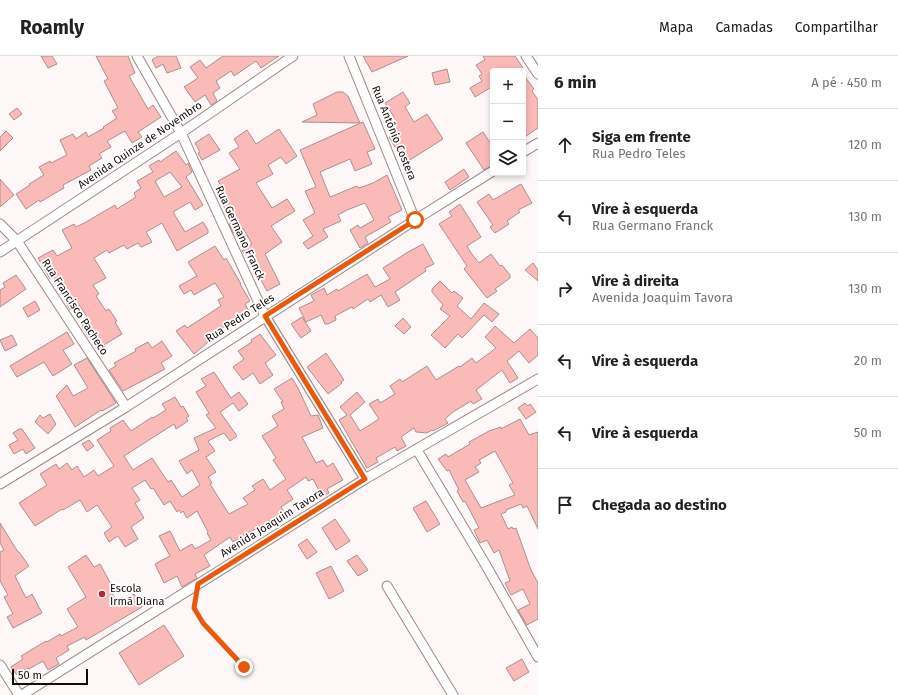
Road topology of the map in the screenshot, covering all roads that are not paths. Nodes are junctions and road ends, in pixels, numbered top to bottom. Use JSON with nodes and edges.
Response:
{"nodes":[{"id":1,"x":137,"y":56,"type":"edge"},
{"id":2,"x":293,"y":56,"type":"edge"},
{"id":3,"x":349,"y":56,"type":"edge"},
{"id":4,"x":526,"y":56,"type":"edge"},
{"id":5,"x":538,"y":74,"type":"edge"},
{"id":6,"x":181,"y":133,"type":"junction"},
{"id":7,"x":538,"y":143,"type":"edge"},
{"id":8,"x":526,"y":150,"type":"edge"},
{"id":9,"x":490,"y":173,"type":"edge"},
{"id":10,"x":415,"y":220,"type":"junction"},
{"id":11,"x":0,"y":224,"type":"edge"},
{"id":12,"x":17,"y":241,"type":"junction"},
{"id":13,"x":0,"y":252,"type":"edge"},
{"id":14,"x":265,"y":316,"type":"junction"},
{"id":15,"x":538,"y":379,"type":"edge"},
{"id":16,"x":126,"y":407,"type":"junction"},
{"id":17,"x":417,"y":450,"type":"junction"},
{"id":18,"x":365,"y":479,"type":"junction"},
{"id":19,"x":0,"y":484,"type":"edge"},
{"id":20,"x":387,"y":586,"type":"dead end"},
{"id":21,"x":538,"y":657,"type":"edge"},
{"id":22,"x":0,"y":665,"type":"edge"},
{"id":23,"x":18,"y":695,"type":"edge"},
{"id":24,"x":22,"y":695,"type":"edge"},
{"id":25,"x":453,"y":695,"type":"edge"}],
"edges":[{"from":1,"to":6,"type":"street","name":"Rua Germano Franck"},
{"from":2,"to":6,"type":"street","name":"Avenida Quinze de Novembro"},
{"from":3,"to":10,"type":"street","name":"Rua Antônio Costera"},
{"from":4,"to":5,"type":"street"},
{"from":6,"to":12,"type":"street","name":"Avenida Quinze de Novembro"},
{"from":6,"to":14,"type":"street","name":"Rua Germano Franck"},
{"from":7,"to":8,"type":"street"},
{"from":9,"to":10,"type":"street","name":"Rua Pedro Teles"},
{"from":10,"to":14,"type":"street","name":"Rua Pedro Teles"},
{"from":11,"to":12,"type":"street","name":"Rua Francisco Pacheco"},
{"from":12,"to":13,"type":"street","name":"Avenida Quinze de Novembro"},
{"from":12,"to":16,"type":"street","name":"Rua Francisco Pacheco"},
{"from":14,"to":16,"type":"street","name":"Rua Pedro Teles"},
{"from":14,"to":18,"type":"street","name":"Rua Germano Franck"},
{"from":15,"to":17,"type":"street","name":"Avenida Joaquim Tavora"},
{"from":16,"to":19,"type":"street","name":"Rua Pedro Teles"},
{"from":17,"to":18,"type":"street","name":"Avenida Joaquim Tavora"},
{"from":17,"to":21,"type":"street"},
{"from":18,"to":24,"type":"street","name":"Avenida Joaquim Tavora"},
{"from":20,"to":25,"type":"street"},
{"from":22,"to":23,"type":"street"}]}
